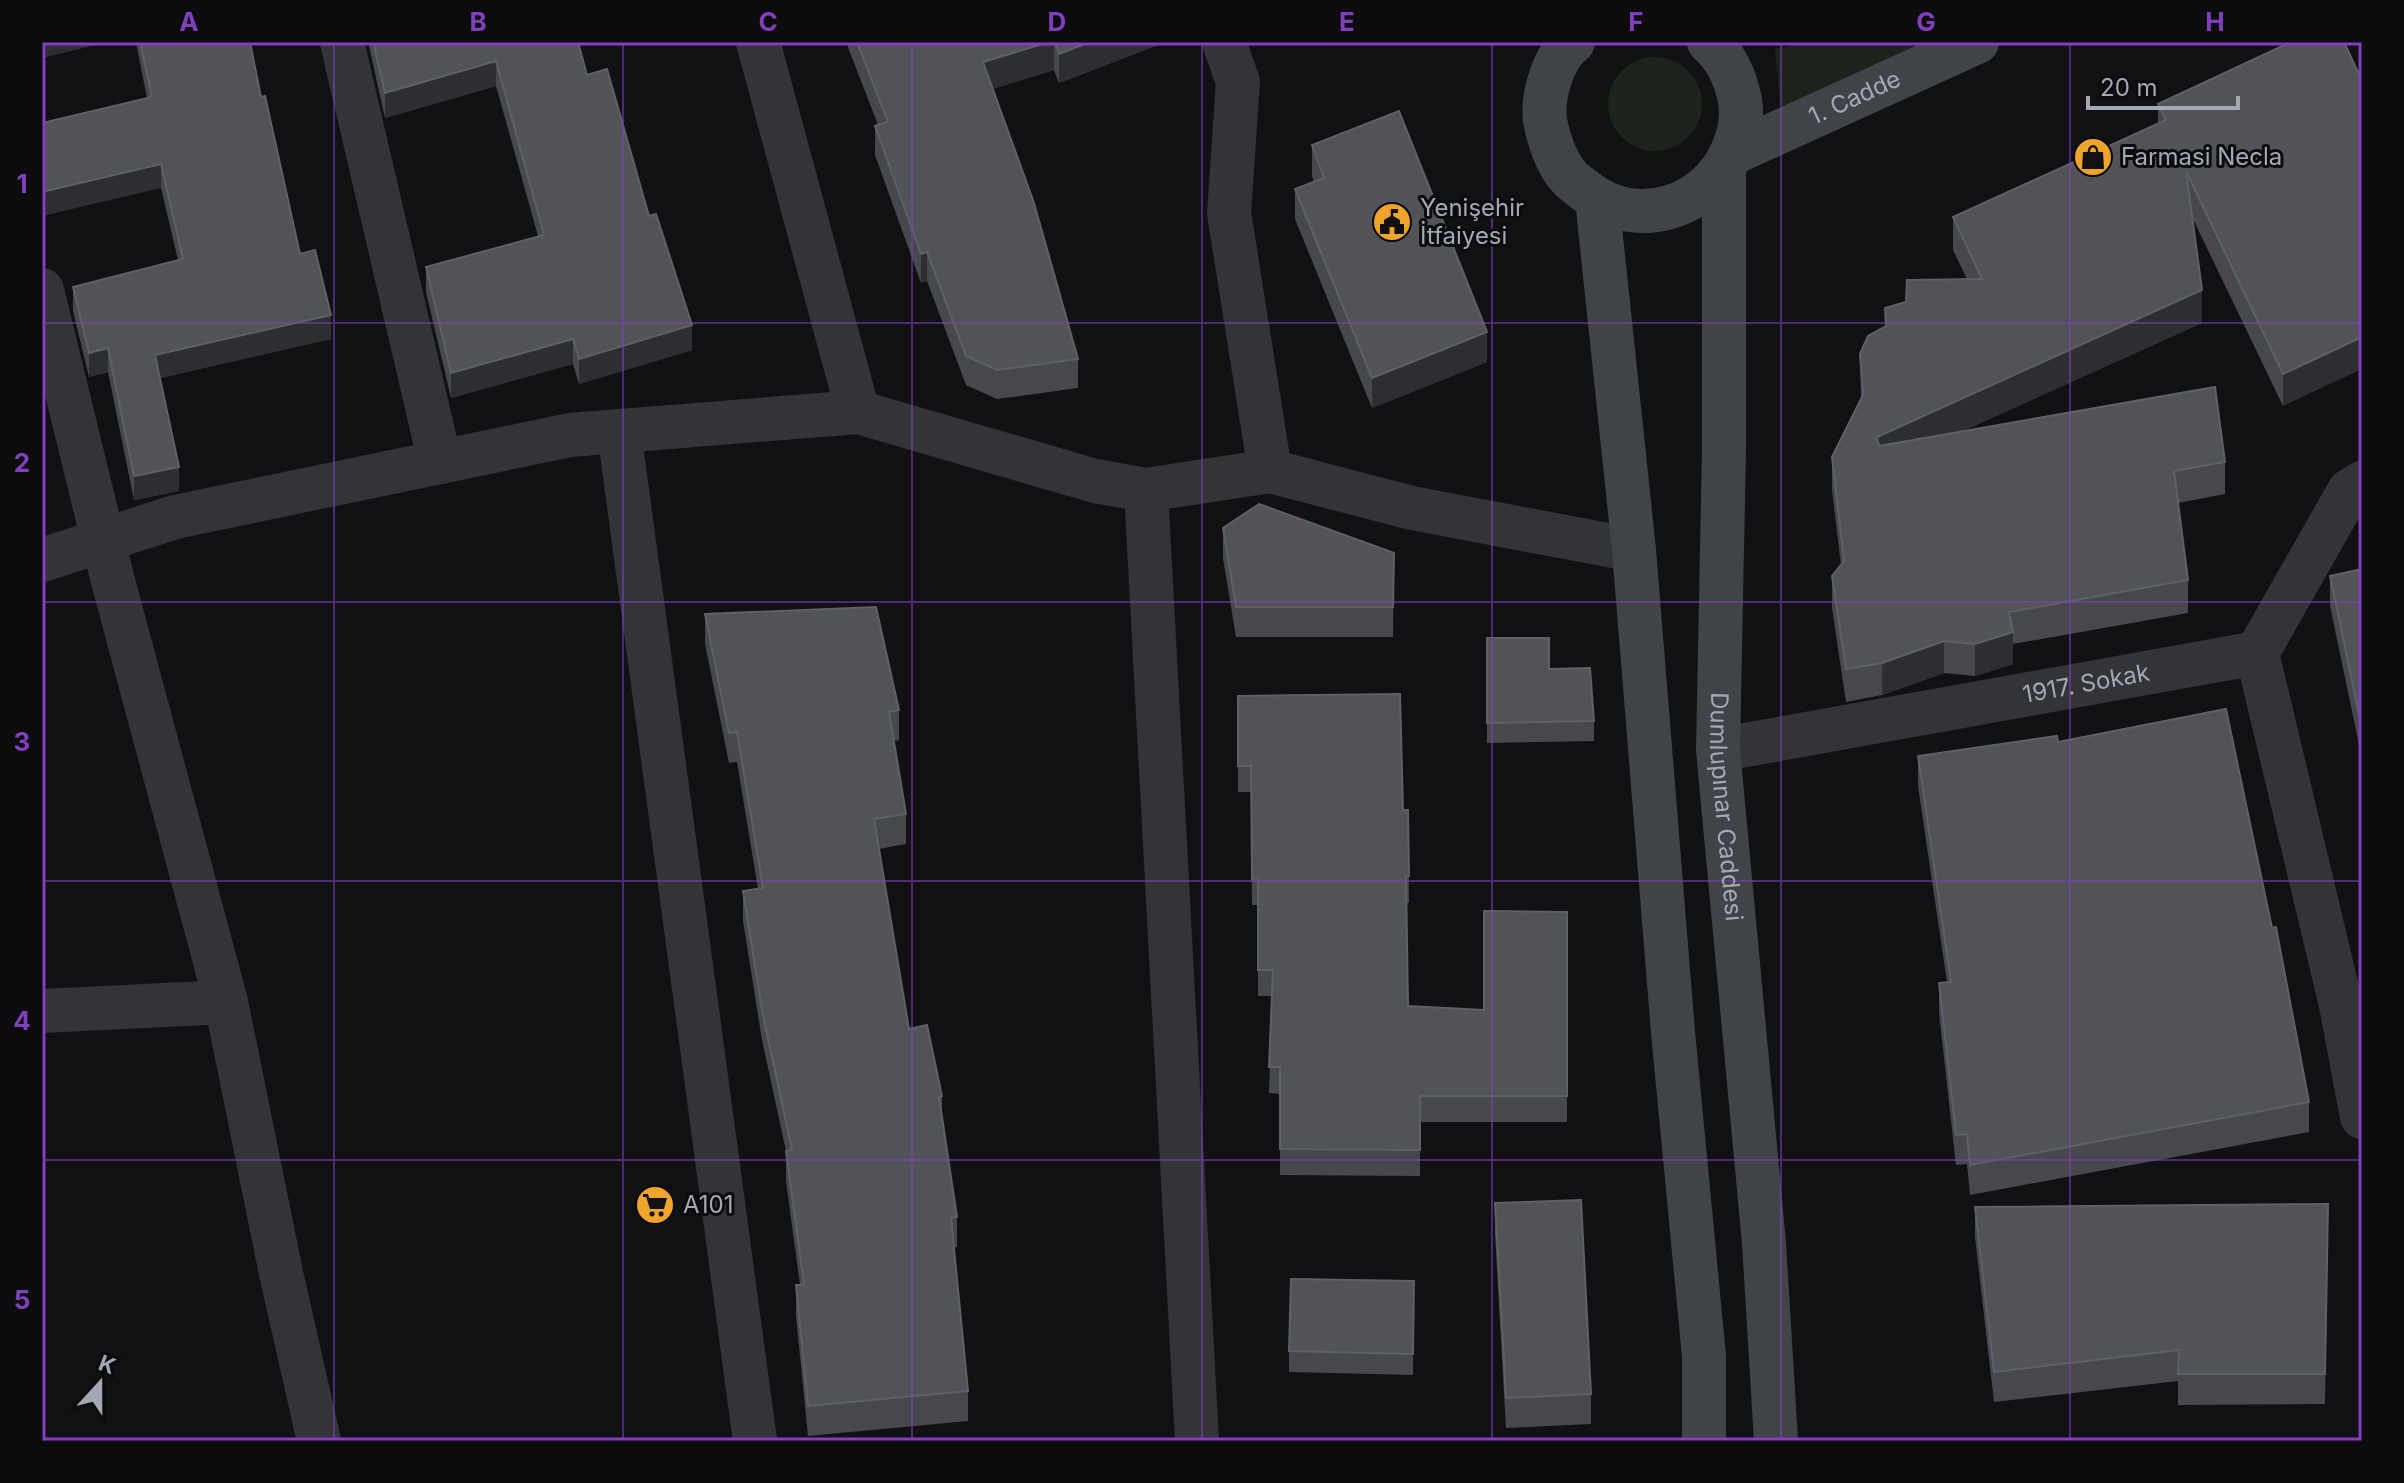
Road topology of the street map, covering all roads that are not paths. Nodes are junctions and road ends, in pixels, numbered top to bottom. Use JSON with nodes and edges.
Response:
{"nodes":[{"id":1,"x":342,"y":42,"type":"edge"},
{"id":2,"x":758,"y":42,"type":"edge"},
{"id":3,"x":1224,"y":42,"type":"edge"},
{"id":4,"x":1709,"y":42,"type":"edge"},
{"id":5,"x":1977,"y":42,"type":"edge"},
{"id":6,"x":1567,"y":44,"type":"edge"},
{"id":7,"x":1728,"y":161,"type":"junction"},
{"id":8,"x":1597,"y":199,"type":"junction"},
{"id":9,"x":42,"y":290,"type":"edge"},
{"id":10,"x":858,"y":412,"type":"junction"},
{"id":11,"x":619,"y":431,"type":"junction"},
{"id":12,"x":440,"y":462,"type":"junction"},
{"id":13,"x":1270,"y":471,"type":"junction"},
{"id":14,"x":2362,"y":483,"type":"edge"},
{"id":15,"x":1146,"y":490,"type":"junction"},
{"id":16,"x":103,"y":540,"type":"junction"},
{"id":17,"x":1634,"y":550,"type":"junction"},
{"id":18,"x":42,"y":560,"type":"edge"},
{"id":19,"x":2257,"y":653,"type":"junction"},
{"id":20,"x":1718,"y":750,"type":"junction"},
{"id":21,"x":226,"y":1002,"type":"junction"},
{"id":22,"x":2351,"y":1004,"type":"edge"},
{"id":23,"x":42,"y":1011,"type":"edge"},
{"id":24,"x":2362,"y":1117,"type":"edge"},
{"id":25,"x":319,"y":1441,"type":"edge"},
{"id":26,"x":755,"y":1441,"type":"edge"},
{"id":27,"x":1197,"y":1441,"type":"edge"},
{"id":28,"x":1704,"y":1441,"type":"edge"},
{"id":29,"x":1776,"y":1441,"type":"edge"}],
"edges":[{"from":1,"to":12,"type":"street"},
{"from":2,"to":10,"type":"street"},
{"from":3,"to":13,"type":"street"},
{"from":4,"to":7,"type":"street","name":"Dumlupınar Caddesi"},
{"from":5,"to":7,"type":"street","name":"1. Cadde"},
{"from":6,"to":8,"type":"street"},
{"from":7,"to":8,"type":"street","name":"1. Cadde"},
{"from":7,"to":20,"type":"street","name":"Dumlupınar Caddesi"},
{"from":8,"to":17,"type":"street"},
{"from":9,"to":16,"type":"street"},
{"from":10,"to":11,"type":"street"},
{"from":10,"to":15,"type":"street"},
{"from":11,"to":12,"type":"street"},
{"from":11,"to":26,"type":"street"},
{"from":12,"to":16,"type":"street"},
{"from":13,"to":15,"type":"street"},
{"from":13,"to":17,"type":"street"},
{"from":14,"to":19,"type":"street"},
{"from":15,"to":27,"type":"street"},
{"from":16,"to":18,"type":"street"},
{"from":16,"to":21,"type":"street"},
{"from":17,"to":28,"type":"street"},
{"from":19,"to":20,"type":"street","name":"1917. Sokak"},
{"from":19,"to":22,"type":"street"},
{"from":20,"to":29,"type":"street","name":"Dumlupınar Caddesi"},
{"from":21,"to":23,"type":"street"},
{"from":21,"to":25,"type":"street"},
{"from":22,"to":24,"type":"street"}]}
